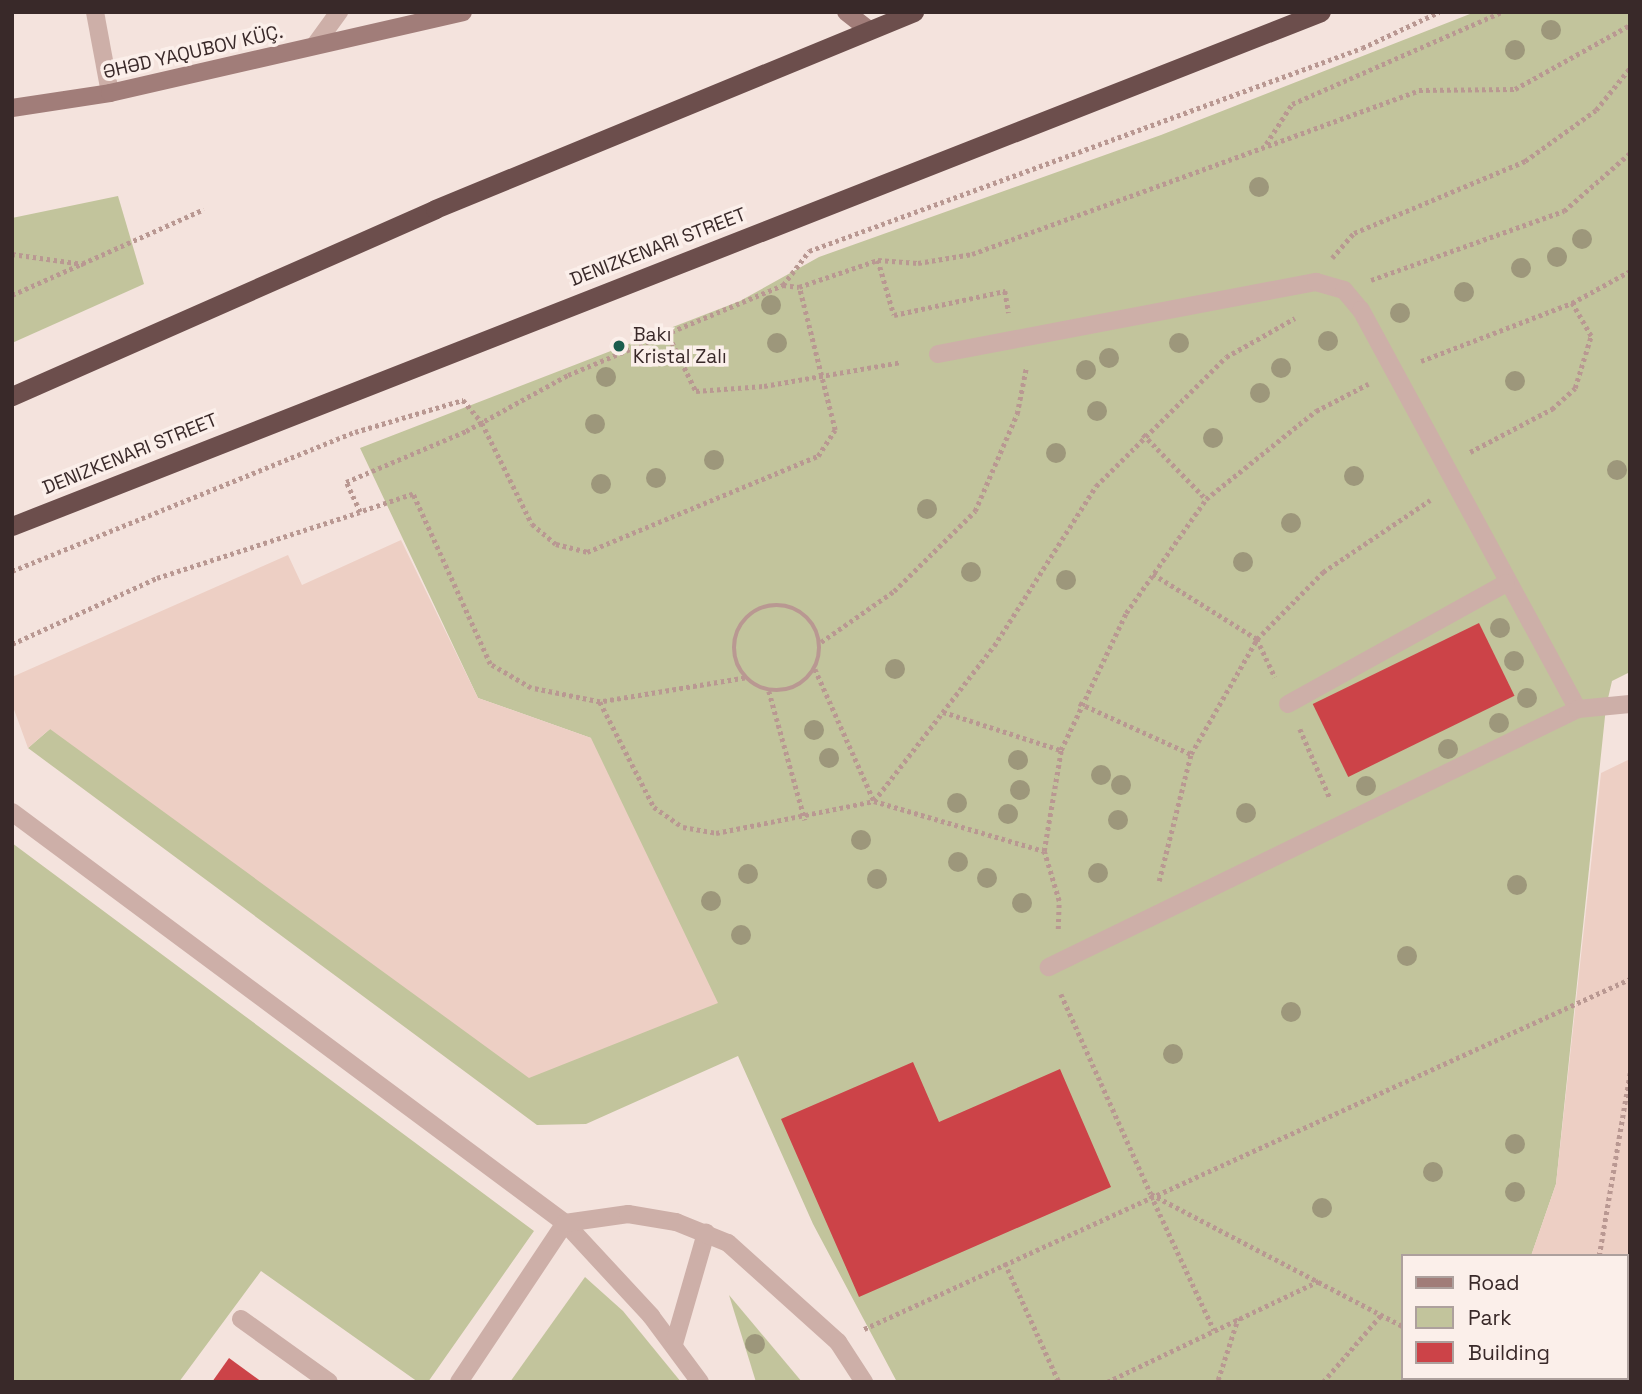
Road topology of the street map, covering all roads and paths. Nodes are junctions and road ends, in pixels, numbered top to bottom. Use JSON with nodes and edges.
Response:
{"nodes":[{"id":1,"x":95,"y":12,"type":"edge"},
{"id":2,"x":339,"y":12,"type":"edge"},
{"id":3,"x":463,"y":12,"type":"edge"},
{"id":4,"x":846,"y":12,"type":"edge"},
{"id":5,"x":914,"y":12,"type":"edge"},
{"id":6,"x":1321,"y":12,"type":"edge"},
{"id":7,"x":1439,"y":12,"type":"edge"},
{"id":8,"x":1502,"y":12,"type":"edge"},
{"id":9,"x":1630,"y":25,"type":"edge"},
{"id":10,"x":869,"y":30,"type":"junction"},
{"id":11,"x":315,"y":46,"type":"junction"},
{"id":12,"x":1630,"y":68,"type":"edge"},
{"id":13,"x":110,"y":93,"type":"junction"},
{"id":14,"x":12,"y":108,"type":"edge"},
{"id":15,"x":1266,"y":145,"type":"junction"},
{"id":16,"x":1630,"y":153,"type":"edge"},
{"id":17,"x":204,"y":209,"type":"dead end"},
{"id":18,"x":12,"y":254,"type":"edge"},
{"id":19,"x":878,"y":260,"type":"junction"},
{"id":20,"x":84,"y":264,"type":"junction"},
{"id":21,"x":1629,"y":275,"type":"edge"},
{"id":22,"x":1316,"y":282,"type":"junction"},
{"id":23,"x":783,"y":285,"type":"junction"},
{"id":24,"x":799,"y":287,"type":"junction"},
{"id":25,"x":1343,"y":290,"type":"junction"},
{"id":26,"x":12,"y":295,"type":"edge"},
{"id":27,"x":1572,"y":303,"type":"junction"},
{"id":28,"x":669,"y":336,"type":"junction"},
{"id":29,"x":1022,"y":340,"type":"junction"},
{"id":30,"x":938,"y":354,"type":"dead end"},
{"id":31,"x":901,"y":362,"type":"dead end"},
{"id":32,"x":1392,"y":372,"type":"junction"},
{"id":33,"x":823,"y":376,"type":"junction"},
{"id":34,"x":12,"y":396,"type":"edge"},
{"id":35,"x":482,"y":423,"type":"junction"},
{"id":36,"x":1143,"y":434,"type":"junction"},
{"id":37,"x":1444,"y":465,"type":"junction"},
{"id":38,"x":1455,"y":486,"type":"junction"},
{"id":39,"x":1206,"y":499,"type":"junction"},
{"id":40,"x":360,"y":512,"type":"junction"},
{"id":41,"x":12,"y":526,"type":"edge"},
{"id":42,"x":12,"y":571,"type":"edge"},
{"id":43,"x":1506,"y":583,"type":"junction"},
{"id":44,"x":821,"y":642,"type":"junction"},
{"id":45,"x":12,"y":645,"type":"edge"},
{"id":46,"x":815,"y":669,"type":"junction"},
{"id":47,"x":744,"y":678,"type":"junction"},
{"id":48,"x":769,"y":691,"type":"junction"},
{"id":49,"x":600,"y":702,"type":"junction"},
{"id":50,"x":1079,"y":703,"type":"junction"},
{"id":51,"x":1289,"y":704,"type":"dead end"},
{"id":52,"x":1630,"y":704,"type":"edge"},
{"id":53,"x":1578,"y":709,"type":"junction"},
{"id":54,"x":943,"y":712,"type":"junction"},
{"id":55,"x":1061,"y":750,"type":"junction"},
{"id":56,"x":1191,"y":754,"type":"junction"},
{"id":57,"x":874,"y":801,"type":"junction"},
{"id":58,"x":12,"y":812,"type":"edge"},
{"id":59,"x":805,"y":820,"type":"junction"},
{"id":60,"x":1044,"y":851,"type":"junction"},
{"id":61,"x":1159,"y":914,"type":"junction"},
{"id":62,"x":1049,"y":967,"type":"junction"},
{"id":63,"x":1630,"y":979,"type":"edge"},
{"id":64,"x":1630,"y":1072,"type":"edge"},
{"id":65,"x":1151,"y":1194,"type":"junction"},
{"id":66,"x":565,"y":1223,"type":"junction"},
{"id":67,"x":706,"y":1233,"type":"junction"},
{"id":68,"x":1599,"y":1254,"type":"edge"},
{"id":69,"x":1005,"y":1263,"type":"junction"},
{"id":70,"x":1321,"y":1280,"type":"junction"},
{"id":71,"x":1382,"y":1314,"type":"junction"},
{"id":72,"x":1238,"y":1318,"type":"junction"},
{"id":73,"x":241,"y":1319,"type":"dead end"},
{"id":74,"x":1400,"y":1324,"type":"edge"},
{"id":75,"x":1214,"y":1330,"type":"junction"},
{"id":76,"x":838,"y":1342,"type":"junction"},
{"id":77,"x":674,"y":1344,"type":"junction"},
{"id":78,"x":1113,"y":1379,"type":"junction"},
{"id":79,"x":1219,"y":1381,"type":"edge"},
{"id":80,"x":329,"y":1382,"type":"edge"},
{"id":81,"x":459,"y":1382,"type":"edge"},
{"id":82,"x":700,"y":1382,"type":"edge"},
{"id":83,"x":864,"y":1382,"type":"edge"},
{"id":84,"x":1059,"y":1382,"type":"edge"},
{"id":85,"x":1107,"y":1382,"type":"edge"},
{"id":86,"x":1120,"y":1382,"type":"edge"},
{"id":87,"x":1188,"y":1382,"type":"edge"},
{"id":88,"x":1323,"y":1382,"type":"edge"}],
"edges":[{"from":1,"to":13,"type":"street"},
{"from":2,"to":11,"type":"street"},
{"from":3,"to":11,"type":"main road","name":"ƏHƏD YAQUBOV KÜÇ."},
{"from":4,"to":10,"type":"main road"},
{"from":5,"to":10,"type":"highway"},
{"from":6,"to":41,"type":"highway","name":"DENIZKENARI STREET"},
{"from":7,"to":23,"type":"path"},
{"from":8,"to":15,"type":"path"},
{"from":9,"to":15,"type":"path"},
{"from":10,"to":34,"type":"highway"},
{"from":11,"to":13,"type":"main road","name":"ƏHƏD YAQUBOV KÜÇ."},
{"from":12,"to":22,"type":"path"},
{"from":13,"to":14,"type":"main road","name":"ƏHƏD YAQUBOV KÜÇ."},
{"from":15,"to":19,"type":"path"},
{"from":16,"to":25,"type":"path"},
{"from":17,"to":20,"type":"path"},
{"from":18,"to":20,"type":"path"},
{"from":19,"to":24,"type":"path"},
{"from":19,"to":29,"type":"path"},
{"from":20,"to":26,"type":"path"},
{"from":21,"to":27,"type":"path"},
{"from":22,"to":25,"type":"street"},
{"from":22,"to":29,"type":"street"},
{"from":23,"to":24,"type":"path"},
{"from":23,"to":28,"type":"path"},
{"from":24,"to":33,"type":"path"},
{"from":25,"to":32,"type":"street"},
{"from":25,"to":36,"type":"path"},
{"from":27,"to":32,"type":"path"},
{"from":27,"to":37,"type":"path"},
{"from":28,"to":33,"type":"path"},
{"from":28,"to":35,"type":"path"},
{"from":29,"to":30,"type":"street"},
{"from":29,"to":44,"type":"path"},
{"from":31,"to":33,"type":"path"},
{"from":32,"to":37,"type":"street"},
{"from":32,"to":39,"type":"path"},
{"from":33,"to":35,"type":"path"},
{"from":35,"to":40,"type":"path"},
{"from":35,"to":42,"type":"path"},
{"from":36,"to":39,"type":"path"},
{"from":36,"to":54,"type":"path"},
{"from":37,"to":38,"type":"street"},
{"from":38,"to":43,"type":"street"},
{"from":38,"to":56,"type":"path"},
{"from":39,"to":50,"type":"path"},
{"from":40,"to":45,"type":"path"},
{"from":40,"to":49,"type":"path"},
{"from":43,"to":51,"type":"street"},
{"from":43,"to":53,"type":"street"},
{"from":44,"to":46,"type":"path"},
{"from":44,"to":47,"type":"path"},
{"from":46,"to":48,"type":"path"},
{"from":46,"to":57,"type":"path"},
{"from":47,"to":48,"type":"path"},
{"from":47,"to":49,"type":"path"},
{"from":48,"to":59,"type":"path"},
{"from":49,"to":59,"type":"path"},
{"from":50,"to":55,"type":"path"},
{"from":50,"to":56,"type":"path"},
{"from":52,"to":53,"type":"street"},
{"from":53,"to":61,"type":"street"},
{"from":54,"to":55,"type":"path"},
{"from":54,"to":57,"type":"path"},
{"from":55,"to":60,"type":"path"},
{"from":56,"to":61,"type":"path"},
{"from":57,"to":59,"type":"path"},
{"from":57,"to":60,"type":"path"},
{"from":58,"to":66,"type":"street"},
{"from":60,"to":62,"type":"path"},
{"from":61,"to":62,"type":"street"},
{"from":62,"to":65,"type":"path"},
{"from":63,"to":65,"type":"path"},
{"from":64,"to":68,"type":"path"},
{"from":65,"to":69,"type":"path"},
{"from":65,"to":70,"type":"path"},
{"from":65,"to":75,"type":"path"},
{"from":66,"to":67,"type":"street"},
{"from":66,"to":77,"type":"street"},
{"from":66,"to":81,"type":"street"},
{"from":67,"to":76,"type":"street"},
{"from":67,"to":77,"type":"street"},
{"from":69,"to":76,"type":"path"},
{"from":69,"to":84,"type":"path"},
{"from":70,"to":71,"type":"path"},
{"from":70,"to":72,"type":"path"},
{"from":71,"to":74,"type":"path"},
{"from":71,"to":88,"type":"path"},
{"from":72,"to":75,"type":"path"},
{"from":72,"to":79,"type":"path"},
{"from":73,"to":80,"type":"street"},
{"from":75,"to":78,"type":"path"},
{"from":76,"to":83,"type":"street"},
{"from":77,"to":82,"type":"street"},
{"from":78,"to":85,"type":"path"},
{"from":78,"to":86,"type":"path"},
{"from":79,"to":87,"type":"path"}]}
